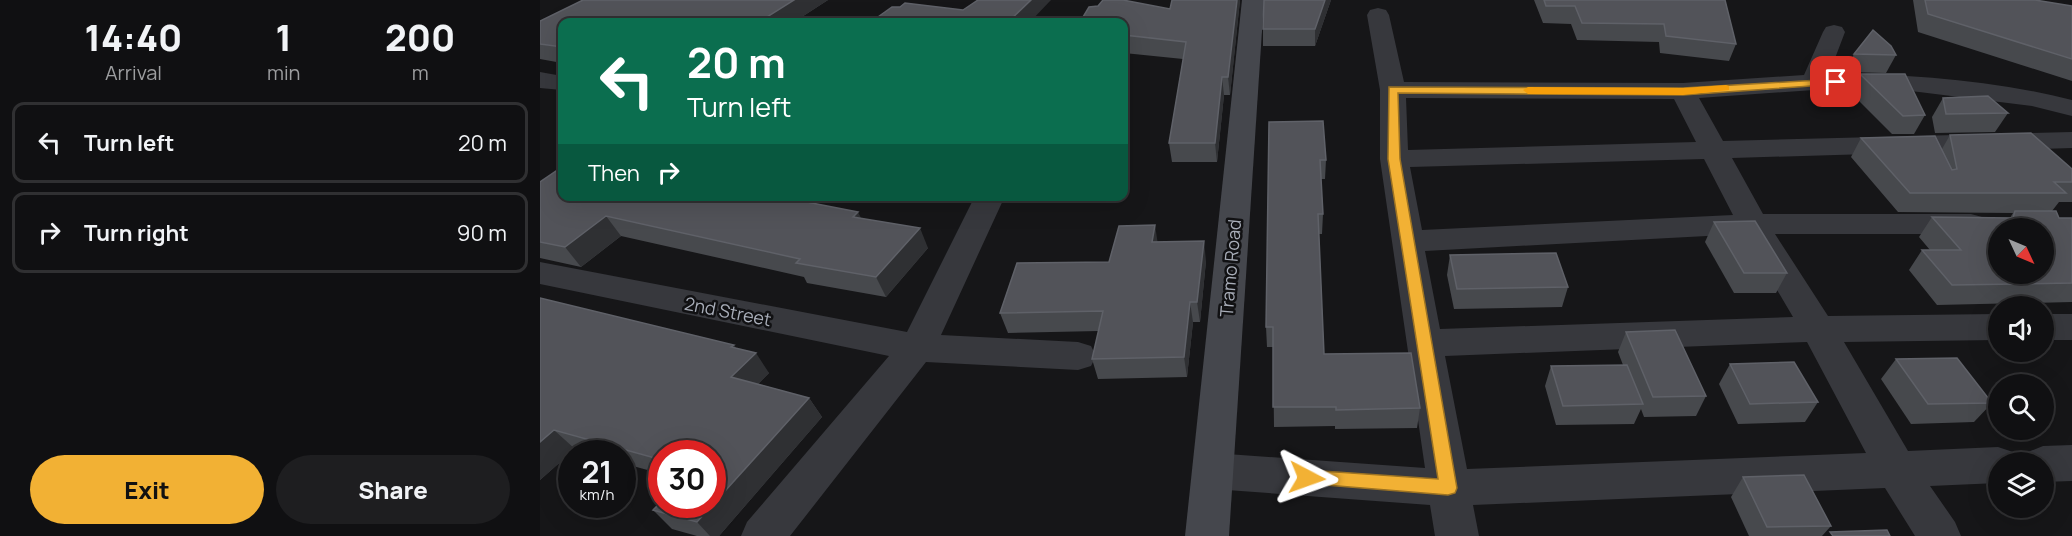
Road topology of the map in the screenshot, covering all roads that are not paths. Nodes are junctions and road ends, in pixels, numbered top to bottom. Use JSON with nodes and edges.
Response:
{"nodes":[{"id":1,"x":1253,"y":0,"type":"edge"},
{"id":2,"x":1378,"y":15,"type":"dead end"},
{"id":3,"x":1834,"y":32,"type":"dead end"},
{"id":4,"x":540,"y":80,"type":"edge"},
{"id":5,"x":558,"y":82,"type":"edge"},
{"id":6,"x":1814,"y":82,"type":"junction"},
{"id":7,"x":1393,"y":90,"type":"junction"},
{"id":8,"x":1683,"y":91,"type":"junction"},
{"id":9,"x":2072,"y":108,"type":"edge"},
{"id":10,"x":2072,"y":140,"type":"edge"},
{"id":11,"x":1714,"y":149,"type":"junction"},
{"id":12,"x":1394,"y":159,"type":"junction"},
{"id":13,"x":988,"y":201,"type":"edge"},
{"id":14,"x":1753,"y":224,"type":"junction"},
{"id":15,"x":1988,"y":225,"type":"edge"},
{"id":16,"x":1408,"y":241,"type":"junction"},
{"id":17,"x":540,"y":273,"type":"edge"},
{"id":18,"x":1988,"y":327,"type":"edge"},
{"id":19,"x":2054,"y":327,"type":"edge"},
{"id":20,"x":2072,"y":327,"type":"edge"},
{"id":21,"x":1818,"y":329,"type":"junction"},
{"id":22,"x":1425,"y":343,"type":"junction"},
{"id":23,"x":916,"y":348,"type":"junction"},
{"id":24,"x":1078,"y":356,"type":"dead end"},
{"id":25,"x":2072,"y":463,"type":"edge"},
{"id":26,"x":2054,"y":464,"type":"edge"},
{"id":27,"x":1988,"y":465,"type":"edge"},
{"id":28,"x":1896,"y":469,"type":"junction"},
{"id":29,"x":1213,"y":471,"type":"junction"},
{"id":30,"x":1448,"y":488,"type":"junction"},
{"id":31,"x":763,"y":536,"type":"edge"},
{"id":32,"x":1207,"y":536,"type":"edge"},
{"id":33,"x":1456,"y":536,"type":"edge"},
{"id":34,"x":1939,"y":536,"type":"edge"}],
"edges":[{"from":1,"to":29,"type":"street","name":"Tramo Road"},
{"from":2,"to":7,"type":"street"},
{"from":3,"to":6,"type":"street"},
{"from":4,"to":5,"type":"street"},
{"from":6,"to":8,"type":"street"},
{"from":6,"to":9,"type":"street"},
{"from":7,"to":8,"type":"street"},
{"from":7,"to":12,"type":"street"},
{"from":8,"to":11,"type":"street"},
{"from":10,"to":11,"type":"street"},
{"from":11,"to":12,"type":"street"},
{"from":11,"to":14,"type":"street"},
{"from":12,"to":16,"type":"street"},
{"from":13,"to":23,"type":"street"},
{"from":14,"to":15,"type":"street"},
{"from":14,"to":16,"type":"street"},
{"from":14,"to":21,"type":"street"},
{"from":16,"to":22,"type":"street"},
{"from":17,"to":23,"type":"street","name":"2nd Street"},
{"from":18,"to":21,"type":"street"},
{"from":19,"to":20,"type":"street"},
{"from":21,"to":22,"type":"street"},
{"from":21,"to":28,"type":"street"},
{"from":22,"to":30,"type":"street"},
{"from":23,"to":24,"type":"street","name":"2nd Street"},
{"from":23,"to":31,"type":"street"},
{"from":25,"to":26,"type":"street"},
{"from":27,"to":28,"type":"street"},
{"from":28,"to":30,"type":"street"},
{"from":28,"to":34,"type":"street"},
{"from":29,"to":30,"type":"street"},
{"from":29,"to":32,"type":"street","name":"Tramo Road"},
{"from":30,"to":33,"type":"street"}]}
